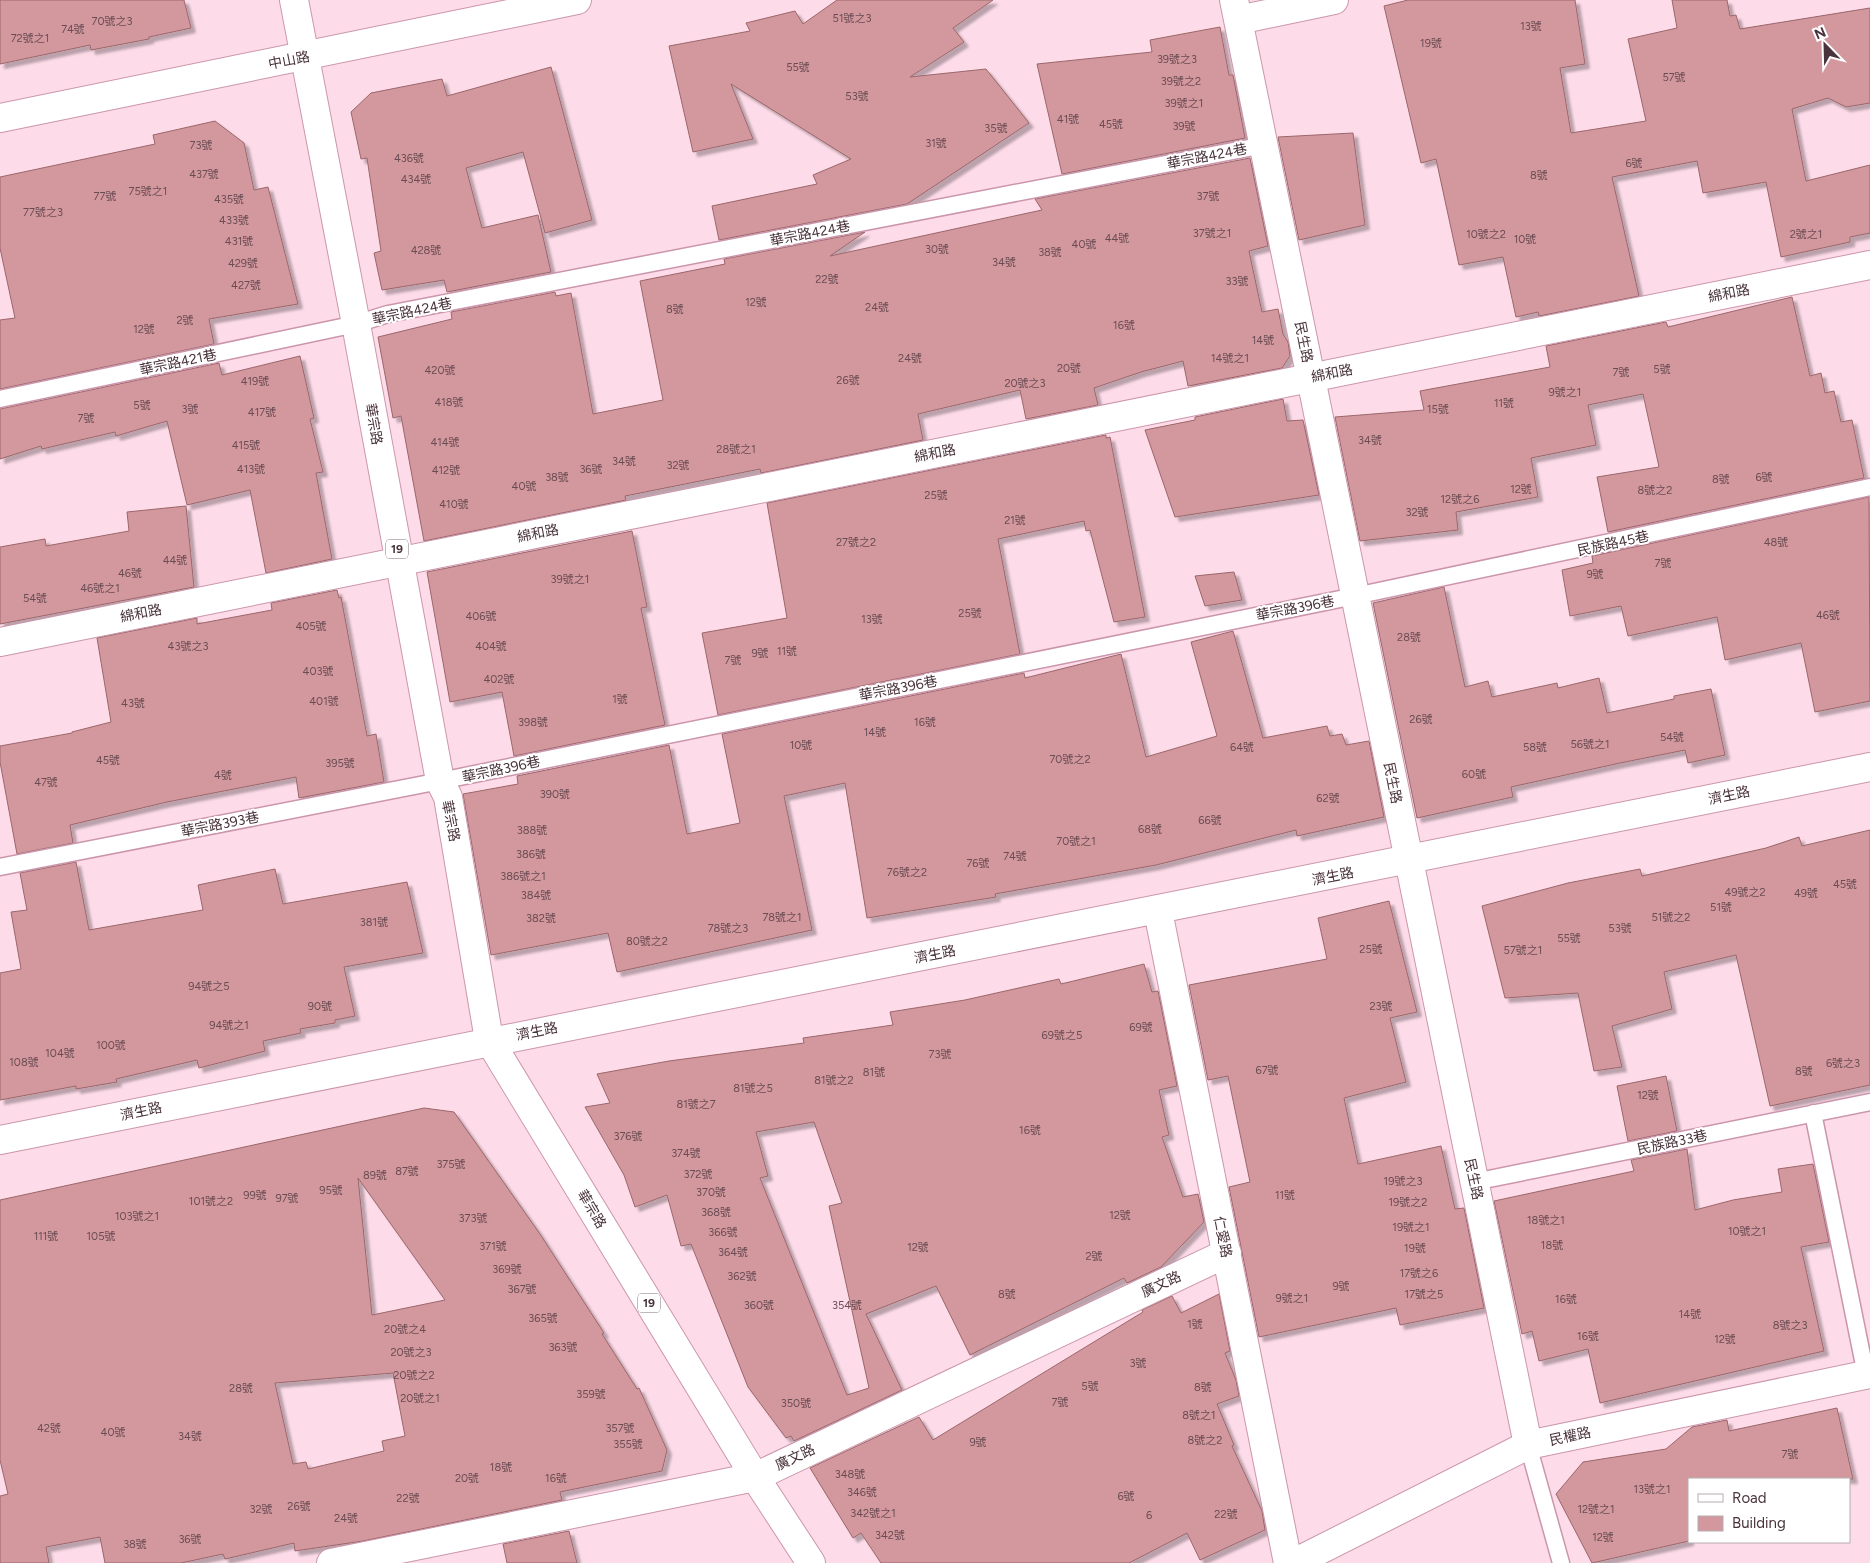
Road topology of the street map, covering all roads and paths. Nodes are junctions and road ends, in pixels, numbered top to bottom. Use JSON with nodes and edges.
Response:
{"nodes":[{"id":1,"x":294,"y":0,"type":"edge"},
{"id":2,"x":577,"y":0,"type":"edge"},
{"id":3,"x":1334,"y":0,"type":"edge"},
{"id":4,"x":1236,"y":10,"type":"edge"},
{"id":5,"x":304,"y":57,"type":"junction"},
{"id":6,"x":0,"y":118,"type":"edge"},
{"id":7,"x":1264,"y":145,"type":"junction"},
{"id":8,"x":1870,"y":265,"type":"edge"},
{"id":9,"x":356,"y":324,"type":"junction"},
{"id":10,"x":1311,"y":378,"type":"junction"},
{"id":11,"x":0,"y":399,"type":"edge"},
{"id":12,"x":1870,"y":487,"type":"edge"},
{"id":13,"x":399,"y":561,"type":"junction"},
{"id":14,"x":1355,"y":596,"type":"junction"},
{"id":15,"x":0,"y":642,"type":"edge"},
{"id":16,"x":1870,"y":767,"type":"edge"},
{"id":17,"x":440,"y":781,"type":"junction"},
{"id":18,"x":1409,"y":861,"type":"junction"},
{"id":19,"x":0,"y":867,"type":"edge"},
{"id":20,"x":1158,"y":911,"type":"junction"},
{"id":21,"x":489,"y":1040,"type":"junction"},
{"id":22,"x":1870,"y":1102,"type":"edge"},
{"id":23,"x":1814,"y":1113,"type":"junction"},
{"id":24,"x":0,"y":1140,"type":"edge"},
{"id":25,"x":1474,"y":1182,"type":"junction"},
{"id":26,"x":1227,"y":1253,"type":"junction"},
{"id":27,"x":1868,"y":1374,"type":"edge"},
{"id":28,"x":1528,"y":1445,"type":"junction"},
{"id":29,"x":754,"y":1477,"type":"junction"},
{"id":30,"x":331,"y":1563,"type":"edge"},
{"id":31,"x":811,"y":1563,"type":"edge"},
{"id":32,"x":1288,"y":1563,"type":"edge"},
{"id":33,"x":1294,"y":1563,"type":"edge"},
{"id":34,"x":1561,"y":1563,"type":"edge"}],
"edges":[{"from":1,"to":5,"type":"street","name":"華宗路","number":"19"},
{"from":2,"to":5,"type":"street","name":"中山路"},
{"from":3,"to":4,"type":"street"},
{"from":4,"to":7,"type":"street","name":"民生路"},
{"from":5,"to":6,"type":"street","name":"中山路"},
{"from":5,"to":9,"type":"street","name":"華宗路","number":"19"},
{"from":7,"to":9,"type":"lane","name":"華宗路424巷"},
{"from":7,"to":10,"type":"street","name":"民生路"},
{"from":8,"to":10,"type":"street","name":"綿和路"},
{"from":9,"to":11,"type":"lane","name":"華宗路421巷"},
{"from":9,"to":13,"type":"street","name":"華宗路","number":"19"},
{"from":10,"to":13,"type":"street","name":"綿和路"},
{"from":10,"to":14,"type":"street","name":"民生路"},
{"from":12,"to":14,"type":"lane","name":"民族路45巷"},
{"from":13,"to":15,"type":"street","name":"綿和路"},
{"from":13,"to":17,"type":"street","name":"華宗路","number":"19"},
{"from":14,"to":17,"type":"lane","name":"華宗路396巷"},
{"from":14,"to":18,"type":"street","name":"民生路"},
{"from":16,"to":18,"type":"street","name":"濟生路"},
{"from":17,"to":19,"type":"lane","name":"華宗路393巷"},
{"from":17,"to":21,"type":"street","name":"華宗路","number":"19"},
{"from":18,"to":20,"type":"street","name":"濟生路"},
{"from":18,"to":25,"type":"street","name":"民生路"},
{"from":20,"to":21,"type":"street","name":"濟生路"},
{"from":20,"to":26,"type":"street","name":"仁愛路"},
{"from":21,"to":24,"type":"street","name":"濟生路"},
{"from":21,"to":29,"type":"street","name":"華宗路","number":"19"},
{"from":22,"to":23,"type":"lane","name":"民族路33巷"},
{"from":23,"to":25,"type":"lane","name":"民族路33巷"},
{"from":23,"to":27,"type":"lane"},
{"from":25,"to":28,"type":"street","name":"民生路"},
{"from":26,"to":29,"type":"street","name":"廣文路"},
{"from":26,"to":32,"type":"street","name":"仁愛路"},
{"from":27,"to":28,"type":"street","name":"民權路"},
{"from":28,"to":33,"type":"street","name":"民權路"},
{"from":28,"to":34,"type":"lane","name":"民生路"},
{"from":29,"to":30,"type":"street","name":"廣文路"},
{"from":29,"to":31,"type":"street","name":"華宗路","number":"19"}]}
